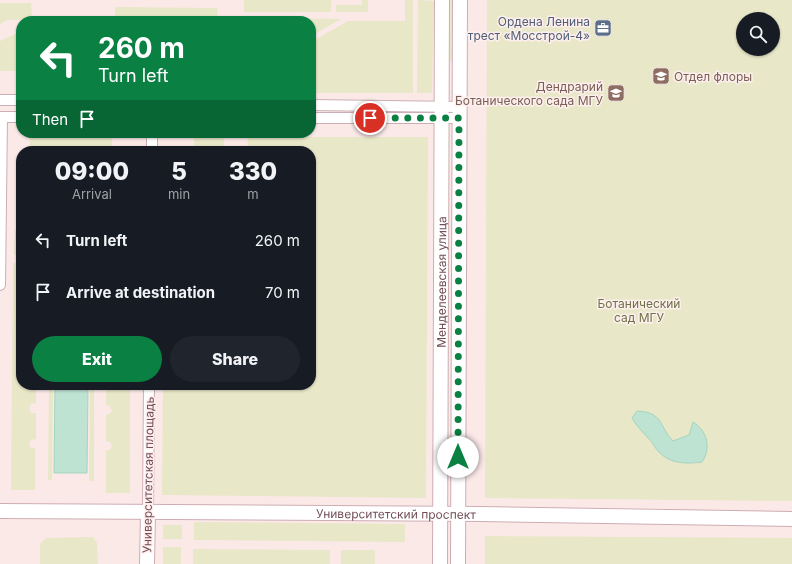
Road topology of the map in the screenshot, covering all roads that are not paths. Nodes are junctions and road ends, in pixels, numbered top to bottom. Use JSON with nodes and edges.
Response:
{"nodes":[{"id":1,"x":442,"y":0,"type":"edge"},
{"id":2,"x":460,"y":0,"type":"edge"},
{"id":3,"x":442,"y":57,"type":"junction"},
{"id":4,"x":460,"y":57,"type":"junction"},
{"id":5,"x":0,"y":100,"type":"edge"},
{"id":6,"x":16,"y":100,"type":"edge"},
{"id":7,"x":316,"y":105,"type":"edge"},
{"id":8,"x":442,"y":112,"type":"junction"},
{"id":9,"x":459,"y":112,"type":"junction"},
{"id":10,"x":1,"y":117,"type":"edge"},
{"id":11,"x":16,"y":117,"type":"edge"},
{"id":12,"x":316,"y":118,"type":"edge"},
{"id":13,"x":0,"y":285,"type":"edge"},
{"id":14,"x":441,"y":349,"type":"junction"},
{"id":15,"x":458,"y":349,"type":"junction"},
{"id":16,"x":149,"y":390,"type":"edge"},
{"id":17,"x":0,"y":511,"type":"edge"},
{"id":18,"x":148,"y":512,"type":"junction"},
{"id":19,"x":440,"y":514,"type":"junction"},
{"id":20,"x":458,"y":514,"type":"junction"},
{"id":21,"x":792,"y":519,"type":"edge"},
{"id":22,"x":147,"y":564,"type":"edge"},
{"id":23,"x":440,"y":564,"type":"edge"},
{"id":24,"x":458,"y":564,"type":"edge"}],
"edges":[{"from":1,"to":3,"type":"street","name":"Менделеевская улица"},
{"from":2,"to":4,"type":"street","name":"Менделеевская улица"},
{"from":3,"to":4,"type":"street"},
{"from":3,"to":8,"type":"street","name":"Менделеевская улица"},
{"from":4,"to":9,"type":"street","name":"Менделеевская улица"},
{"from":5,"to":6,"type":"street"},
{"from":7,"to":8,"type":"street"},
{"from":8,"to":9,"type":"street"},
{"from":8,"to":12,"type":"street"},
{"from":8,"to":14,"type":"street","name":"Менделеевская улица"},
{"from":9,"to":15,"type":"street","name":"Менделеевская улица"},
{"from":10,"to":11,"type":"street"},
{"from":10,"to":13,"type":"street"},
{"from":14,"to":15,"type":"street"},
{"from":14,"to":19,"type":"street","name":"Менделеевская улица"},
{"from":15,"to":20,"type":"street","name":"Менделеевская улица"},
{"from":16,"to":18,"type":"street","name":"Университетская площадь"},
{"from":17,"to":18,"type":"street","name":"Университетский проспект"},
{"from":18,"to":19,"type":"street","name":"Университетский проспект"},
{"from":18,"to":22,"type":"street","name":"Университетская площадь"},
{"from":19,"to":20,"type":"street","name":"Университетский проспект"},
{"from":19,"to":23,"type":"street","name":"Менделеевская улица"},
{"from":20,"to":21,"type":"street","name":"Университетский проспект"},
{"from":20,"to":24,"type":"street","name":"Менделеевская улица"}]}
